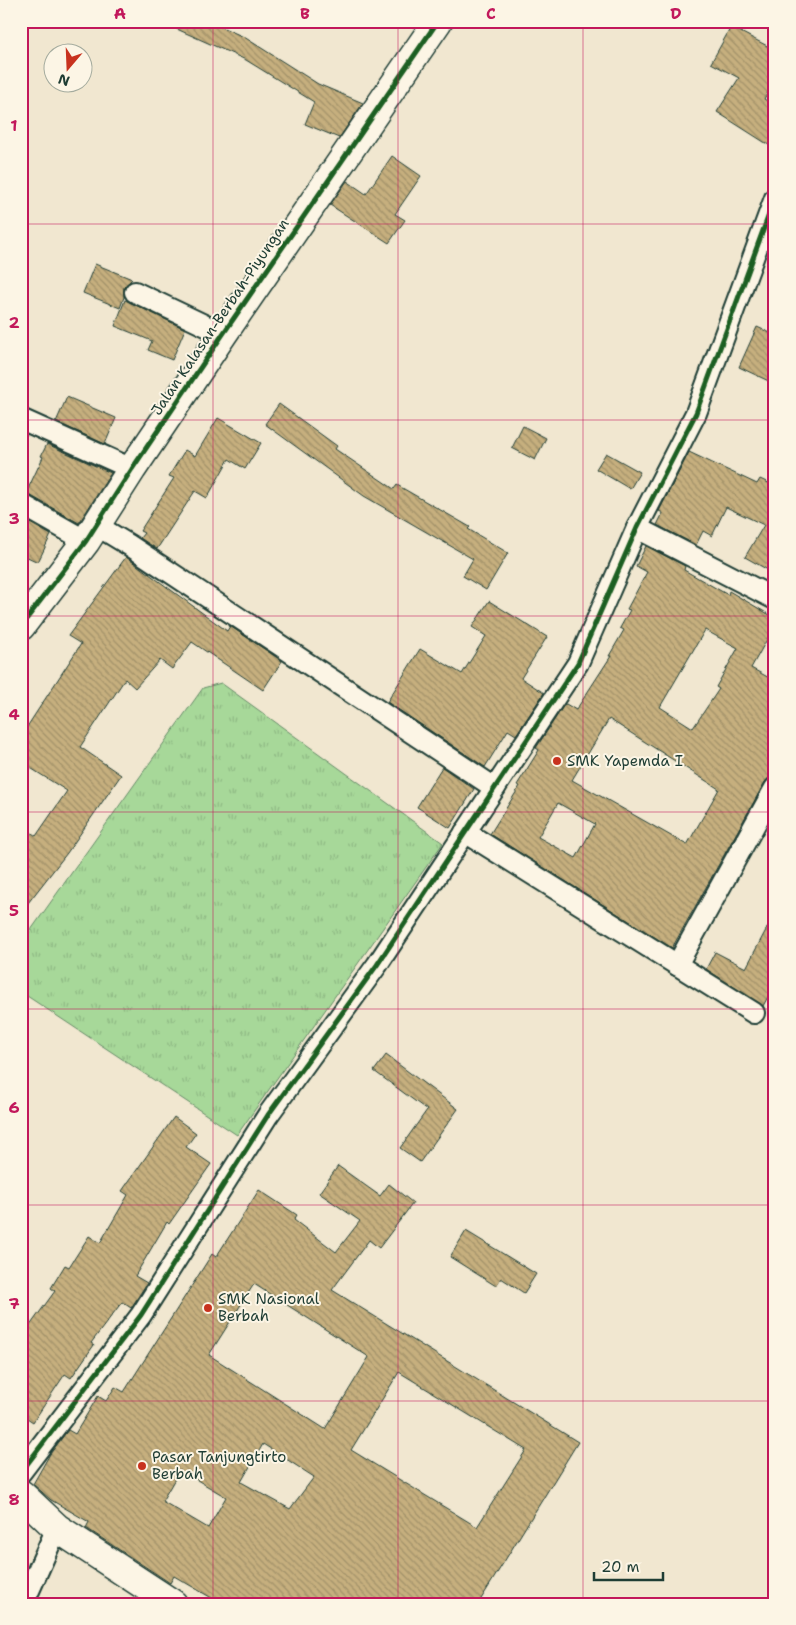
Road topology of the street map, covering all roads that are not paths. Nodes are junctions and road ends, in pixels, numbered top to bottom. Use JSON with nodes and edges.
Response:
{"nodes":[{"id":1,"x":438,"y":21,"type":"edge"},
{"id":2,"x":774,"y":201,"type":"edge"},
{"id":3,"x":135,"y":292,"type":"dead end"},
{"id":4,"x":223,"y":334,"type":"junction"},
{"id":5,"x":21,"y":419,"type":"edge"},
{"id":6,"x":132,"y":469,"type":"junction"},
{"id":7,"x":21,"y":504,"type":"edge"},
{"id":8,"x":637,"y":528,"type":"junction"},
{"id":9,"x":91,"y":533,"type":"junction"},
{"id":10,"x":775,"y":599,"type":"edge"},
{"id":11,"x":21,"y":626,"type":"edge"},
{"id":12,"x":495,"y":788,"type":"junction"},
{"id":13,"x":775,"y":788,"type":"edge"},
{"id":14,"x":465,"y":832,"type":"junction"},
{"id":15,"x":677,"y":965,"type":"junction"},
{"id":16,"x":754,"y":1013,"type":"dead end"},
{"id":17,"x":21,"y":1472,"type":"edge"},
{"id":18,"x":21,"y":1494,"type":"edge"},
{"id":19,"x":57,"y":1528,"type":"junction"},
{"id":20,"x":23,"y":1604,"type":"edge"},
{"id":21,"x":173,"y":1604,"type":"edge"}],
"edges":[{"from":1,"to":4,"type":"street","name":"Jalan Kalasan-Berbah-Piyungan"},
{"from":2,"to":8,"type":"street"},
{"from":3,"to":4,"type":"street"},
{"from":4,"to":6,"type":"street","name":"Jalan Kalasan-Berbah-Piyungan"},
{"from":5,"to":6,"type":"street"},
{"from":6,"to":9,"type":"street","name":"Jalan Kalasan-Berbah-Piyungan"},
{"from":7,"to":9,"type":"street"},
{"from":8,"to":10,"type":"street"},
{"from":8,"to":12,"type":"street"},
{"from":9,"to":11,"type":"street","name":"Jalan Kalasan-Berbah-Piyungan"},
{"from":9,"to":12,"type":"street"},
{"from":12,"to":14,"type":"street"},
{"from":13,"to":15,"type":"street"},
{"from":14,"to":15,"type":"street"},
{"from":14,"to":17,"type":"street"},
{"from":15,"to":16,"type":"street"},
{"from":18,"to":19,"type":"street"},
{"from":19,"to":20,"type":"street"},
{"from":19,"to":21,"type":"street"}]}
